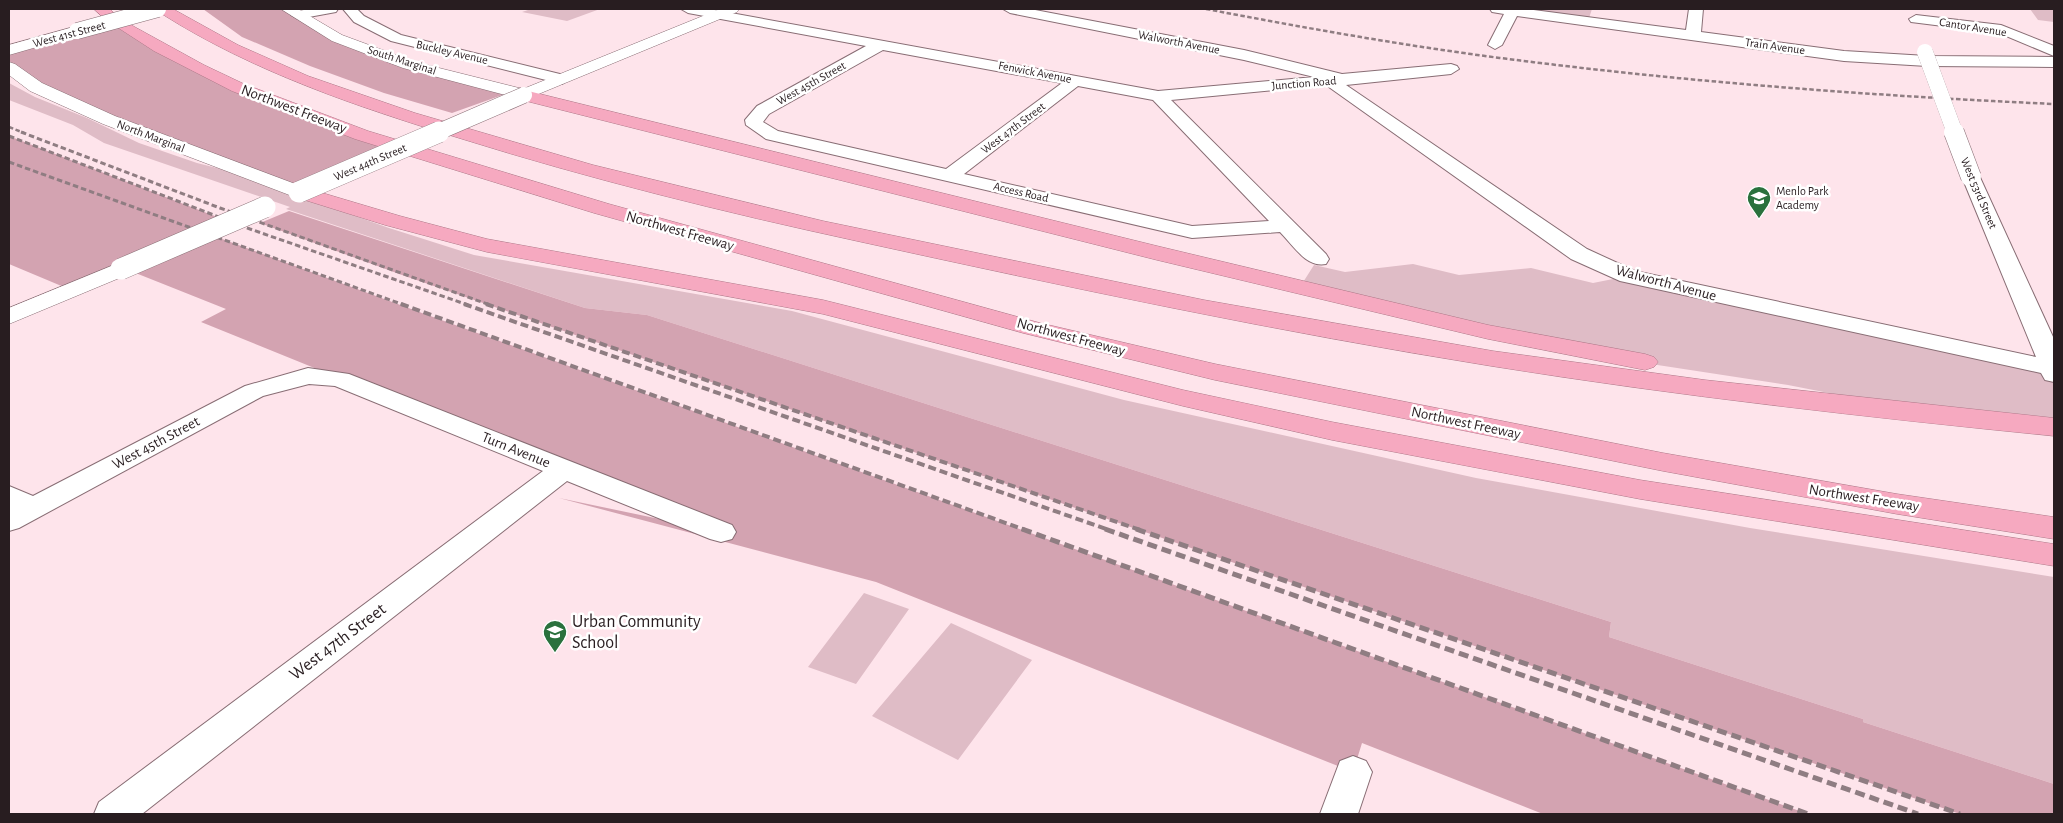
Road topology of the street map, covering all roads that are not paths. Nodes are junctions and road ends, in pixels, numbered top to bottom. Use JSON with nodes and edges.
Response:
{"nodes":[{"id":1,"x":332,"y":9,"type":"edge"},
{"id":2,"x":350,"y":9,"type":"edge"},
{"id":3,"x":688,"y":9,"type":"edge"},
{"id":4,"x":1010,"y":9,"type":"edge"},
{"id":5,"x":1497,"y":9,"type":"edge"},
{"id":6,"x":1696,"y":9,"type":"edge"},
{"id":7,"x":163,"y":10,"type":"edge"},
{"id":8,"x":1513,"y":11,"type":"junction"},
{"id":9,"x":293,"y":12,"type":"edge"},
{"id":10,"x":724,"y":12,"type":"edge"},
{"id":11,"x":1915,"y":14,"type":"edge"},
{"id":12,"x":111,"y":17,"type":"edge"},
{"id":13,"x":1693,"y":35,"type":"junction"},
{"id":14,"x":882,"y":44,"type":"junction"},
{"id":15,"x":1495,"y":45,"type":"dead end"},
{"id":16,"x":9,"y":50,"type":"edge"},
{"id":17,"x":2054,"y":52,"type":"edge"},
{"id":18,"x":2054,"y":62,"type":"edge"},
{"id":19,"x":9,"y":67,"type":"edge"},
{"id":20,"x":1450,"y":70,"type":"dead end"},
{"id":21,"x":562,"y":79,"type":"junction"},
{"id":22,"x":1076,"y":80,"type":"junction"},
{"id":23,"x":1338,"y":80,"type":"junction"},
{"id":24,"x":524,"y":95,"type":"junction"},
{"id":25,"x":1158,"y":96,"type":"junction"},
{"id":26,"x":762,"y":129,"type":"joint"},
{"id":27,"x":949,"y":176,"type":"junction"},
{"id":28,"x":299,"y":192,"type":"junction"},
{"id":29,"x":1284,"y":226,"type":"junction"},
{"id":30,"x":1318,"y":258,"type":"dead end"},
{"id":31,"x":9,"y":317,"type":"edge"},
{"id":32,"x":2048,"y":340,"type":"edge"},
{"id":33,"x":2053,"y":372,"type":"edge"},
{"id":34,"x":308,"y":376,"type":"joint"},
{"id":35,"x":1948,"y":416,"type":"junction"},
{"id":36,"x":2054,"y":427,"type":"edge"},
{"id":37,"x":564,"y":469,"type":"junction"},
{"id":38,"x":17,"y":508,"type":"edge"},
{"id":39,"x":2054,"y":528,"type":"edge"},
{"id":40,"x":721,"y":532,"type":"dead end"},
{"id":41,"x":2013,"y":535,"type":"junction"},
{"id":42,"x":2054,"y":555,"type":"edge"},
{"id":43,"x":1353,"y":772,"type":"dead end"},
{"id":44,"x":113,"y":814,"type":"edge"},
{"id":45,"x":1339,"y":814,"type":"edge"}],
"edges":[{"from":1,"to":9,"type":"street"},
{"from":2,"to":21,"type":"street","name":"Buckley Avenue"},
{"from":3,"to":10,"type":"street","name":"Fenwick Avenue"},
{"from":4,"to":23,"type":"street","name":"Walworth Avenue"},
{"from":5,"to":8,"type":"street","name":"Train Avenue"},
{"from":6,"to":13,"type":"street"},
{"from":7,"to":16,"type":"street","name":"West 41st Street","bridge":true},
{"from":7,"to":35,"type":"highway","name":"Northwest Freeway"},
{"from":8,"to":13,"type":"street","name":"Train Avenue"},
{"from":8,"to":15,"type":"street"},
{"from":9,"to":24,"type":"street","name":"South Marginal"},
{"from":10,"to":14,"type":"street","name":"Fenwick Avenue"},
{"from":10,"to":21,"type":"street","name":"West 44th Street"},
{"from":11,"to":17,"type":"street","name":"Cantor Avenue"},
{"from":11,"to":32,"type":"street","name":"West 53rd Street","bridge":true},
{"from":12,"to":41,"type":"highway","name":"Northwest Freeway"},
{"from":13,"to":18,"type":"street","name":"Train Avenue"},
{"from":14,"to":22,"type":"street","name":"Fenwick Avenue"},
{"from":14,"to":26,"type":"street","name":"West 45th Street"},
{"from":19,"to":28,"type":"street","name":"North Marginal"},
{"from":20,"to":23,"type":"street","name":"Junction Road"},
{"from":21,"to":24,"type":"street","name":"West 44th Street"},
{"from":22,"to":25,"type":"street","name":"Fenwick Avenue"},
{"from":22,"to":27,"type":"street","name":"West 47th Street"},
{"from":23,"to":25,"type":"street","name":"Junction Road"},
{"from":23,"to":33,"type":"street","name":"Walworth Avenue"},
{"from":24,"to":28,"type":"street","name":"West 44th Street","bridge":true},
{"from":24,"to":35,"type":"highway"},
{"from":25,"to":29,"type":"street"},
{"from":26,"to":27,"type":"street","name":"Access Road"},
{"from":27,"to":29,"type":"street","name":"Access Road"},
{"from":28,"to":31,"type":"street","name":"West 44th Street","bridge":true},
{"from":28,"to":41,"type":"highway"},
{"from":29,"to":30,"type":"street"},
{"from":32,"to":33,"type":"street","name":"West 53rd Street"},
{"from":34,"to":37,"type":"street","name":"Turn Avenue"},
{"from":34,"to":38,"type":"street","name":"West 45th Street"},
{"from":35,"to":36,"type":"highway","name":"Northwest Freeway"},
{"from":37,"to":40,"type":"street","name":"Turn Avenue"},
{"from":37,"to":44,"type":"street","name":"West 47th Street"},
{"from":39,"to":41,"type":"highway","name":"Northwest Freeway"},
{"from":41,"to":42,"type":"highway"},
{"from":43,"to":45,"type":"street"}]}
